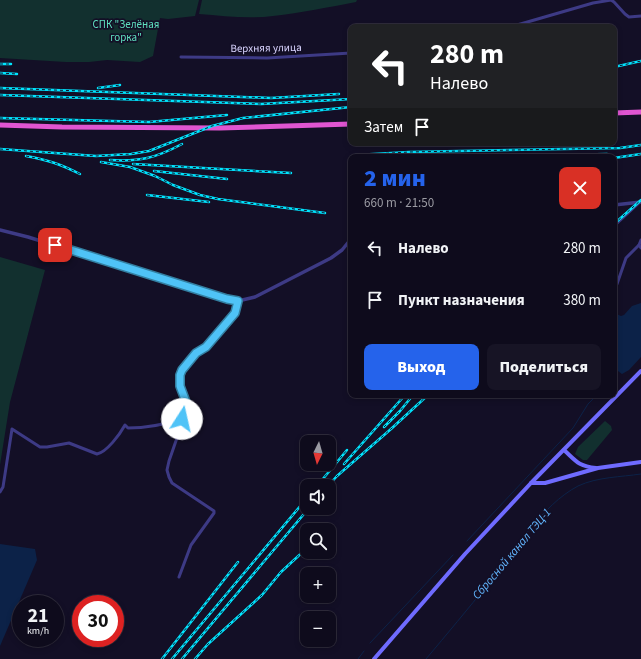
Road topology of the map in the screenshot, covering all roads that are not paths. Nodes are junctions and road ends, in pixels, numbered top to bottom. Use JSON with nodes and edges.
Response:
{"nodes":[{"id":1,"x":593,"y":2,"type":"edge"},
{"id":2,"x":641,"y":16,"type":"edge"},
{"id":3,"x":520,"y":24,"type":"edge"},
{"id":4,"x":348,"y":54,"type":"edge"},
{"id":5,"x":181,"y":57,"type":"dead end"},
{"id":6,"x":641,"y":112,"type":"edge"},
{"id":7,"x":617,"y":113,"type":"edge"},
{"id":8,"x":348,"y":124,"type":"edge"},
{"id":9,"x":0,"y":125,"type":"edge"},
{"id":10,"x":640,"y":202,"type":"edge"},
{"id":11,"x":617,"y":205,"type":"edge"},
{"id":12,"x":617,"y":223,"type":"edge"},
{"id":13,"x":0,"y":230,"type":"edge"},
{"id":14,"x":641,"y":240,"type":"edge"},
{"id":15,"x":348,"y":243,"type":"edge"},
{"id":16,"x":639,"y":244,"type":"junction"},
{"id":17,"x":641,"y":248,"type":"edge"},
{"id":18,"x":617,"y":284,"type":"edge"},
{"id":19,"x":238,"y":301,"type":"junction"},
{"id":20,"x":641,"y":371,"type":"edge"},
{"id":21,"x":617,"y":396,"type":"edge"},
{"id":22,"x":615,"y":398,"type":"edge"},
{"id":23,"x":182,"y":419,"type":"junction"},
{"id":24,"x":564,"y":450,"type":"junction"},
{"id":25,"x":641,"y":462,"type":"edge"},
{"id":26,"x":598,"y":468,"type":"junction"},
{"id":27,"x":531,"y":484,"type":"junction"},
{"id":28,"x":0,"y":492,"type":"edge"},
{"id":29,"x":179,"y":577,"type":"dead end"},
{"id":30,"x":374,"y":659,"type":"edge"}],
"edges":[{"from":1,"to":2,"type":"street"},
{"from":1,"to":3,"type":"street"},
{"from":4,"to":5,"type":"street","name":"Верхняя улица"},
{"from":6,"to":7,"type":"highway"},
{"from":8,"to":9,"type":"highway"},
{"from":10,"to":11,"type":"street"},
{"from":10,"to":12,"type":"street"},
{"from":13,"to":19,"type":"street"},
{"from":14,"to":16,"type":"street"},
{"from":15,"to":19,"type":"street"},
{"from":16,"to":17,"type":"street"},
{"from":16,"to":18,"type":"street"},
{"from":19,"to":23,"type":"street"},
{"from":20,"to":21,"type":"main road"},
{"from":22,"to":24,"type":"main road"},
{"from":23,"to":28,"type":"street"},
{"from":23,"to":29,"type":"street"},
{"from":24,"to":26,"type":"main road"},
{"from":24,"to":27,"type":"main road"},
{"from":25,"to":26,"type":"main road"},
{"from":26,"to":27,"type":"main road"},
{"from":27,"to":30,"type":"main road"}]}
